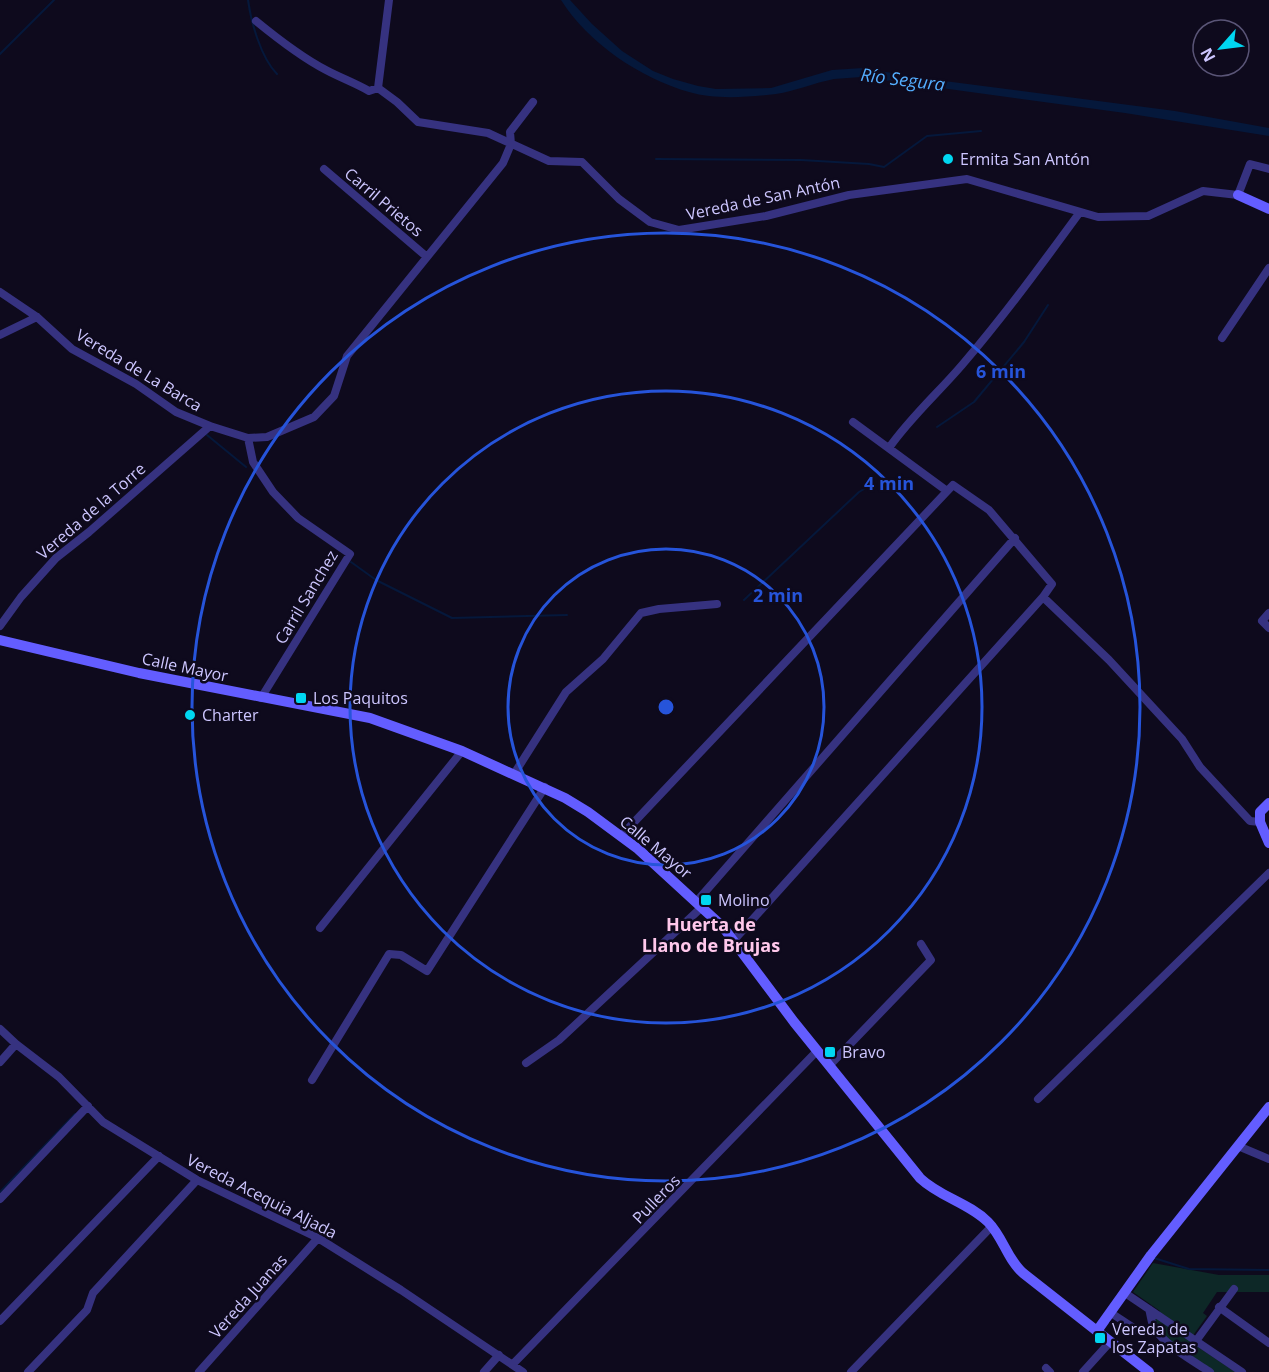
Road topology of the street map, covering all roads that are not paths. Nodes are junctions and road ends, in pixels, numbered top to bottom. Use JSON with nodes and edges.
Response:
{"nodes":[{"id":1,"x":389,"y":0,"type":"edge"},
{"id":2,"x":256,"y":21,"type":"dead end"},
{"id":3,"x":378,"y":88,"type":"junction"},
{"id":4,"x":533,"y":102,"type":"dead end"},
{"id":5,"x":511,"y":144,"type":"junction"},
{"id":6,"x":324,"y":169,"type":"dead end"},
{"id":7,"x":1269,"y":169,"type":"edge"},
{"id":8,"x":1238,"y":195,"type":"junction"},
{"id":9,"x":1269,"y":209,"type":"edge"},
{"id":10,"x":1080,"y":212,"type":"junction"},
{"id":11,"x":427,"y":256,"type":"junction"},
{"id":12,"x":1269,"y":268,"type":"edge"},
{"id":13,"x":0,"y":292,"type":"edge"},
{"id":14,"x":37,"y":317,"type":"junction"},
{"id":15,"x":0,"y":335,"type":"edge"},
{"id":16,"x":1222,"y":338,"type":"dead end"},
{"id":17,"x":854,"y":422,"type":"dead end"},
{"id":18,"x":210,"y":426,"type":"junction"},
{"id":19,"x":248,"y":438,"type":"junction"},
{"id":20,"x":889,"y":448,"type":"junction"},
{"id":21,"x":947,"y":491,"type":"junction"},
{"id":22,"x":1015,"y":538,"type":"junction"},
{"id":23,"x":1043,"y":597,"type":"junction"},
{"id":24,"x":717,"y":604,"type":"dead end"},
{"id":25,"x":1269,"y":613,"type":"edge"},
{"id":26,"x":0,"y":626,"type":"edge"},
{"id":27,"x":1269,"y":628,"type":"edge"},
{"id":28,"x":0,"y":640,"type":"edge"},
{"id":29,"x":261,"y":698,"type":"junction"},
{"id":30,"x":462,"y":751,"type":"junction"},
{"id":31,"x":514,"y":774,"type":"junction"},
{"id":32,"x":545,"y":787,"type":"junction"},
{"id":33,"x":1269,"y":803,"type":"edge"},
{"id":34,"x":1260,"y":822,"type":"junction"},
{"id":35,"x":621,"y":836,"type":"junction"},
{"id":36,"x":1269,"y":843,"type":"edge"},
{"id":37,"x":1269,"y":873,"type":"edge"},
{"id":38,"x":700,"y":904,"type":"junction"},
{"id":39,"x":320,"y":928,"type":"dead end"},
{"id":40,"x":734,"y":940,"type":"junction"},
{"id":41,"x":921,"y":944,"type":"dead end"},
{"id":42,"x":0,"y":1029,"type":"edge"},
{"id":43,"x":16,"y":1044,"type":"junction"},
{"id":44,"x":817,"y":1051,"type":"junction"},
{"id":45,"x":0,"y":1062,"type":"edge"},
{"id":46,"x":526,"y":1063,"type":"dead end"},
{"id":47,"x":829,"y":1066,"type":"junction"},
{"id":48,"x":312,"y":1080,"type":"dead end"},
{"id":49,"x":1038,"y":1100,"type":"dead end"},
{"id":50,"x":88,"y":1106,"type":"junction"},
{"id":51,"x":1269,"y":1107,"type":"edge"},
{"id":52,"x":1238,"y":1146,"type":"junction"},
{"id":53,"x":159,"y":1156,"type":"junction"},
{"id":54,"x":1269,"y":1159,"type":"edge"},
{"id":55,"x":197,"y":1180,"type":"junction"},
{"id":56,"x":0,"y":1199,"type":"edge"},
{"id":57,"x":992,"y":1226,"type":"junction"},
{"id":58,"x":318,"y":1238,"type":"junction"},
{"id":59,"x":1234,"y":1288,"type":"dead end"},
{"id":60,"x":1125,"y":1293,"type":"junction"},
{"id":61,"x":1219,"y":1307,"type":"junction"},
{"id":62,"x":1149,"y":1309,"type":"junction"},
{"id":63,"x":1111,"y":1313,"type":"junction"},
{"id":64,"x":0,"y":1320,"type":"edge"},
{"id":65,"x":1097,"y":1331,"type":"junction"},
{"id":66,"x":1140,"y":1332,"type":"dead end"},
{"id":67,"x":1111,"y":1341,"type":"junction"},
{"id":68,"x":1196,"y":1341,"type":"junction"},
{"id":69,"x":1269,"y":1342,"type":"edge"},
{"id":70,"x":499,"y":1355,"type":"junction"},
{"id":71,"x":513,"y":1364,"type":"junction"},
{"id":72,"x":28,"y":1372,"type":"edge"},
{"id":73,"x":199,"y":1372,"type":"edge"},
{"id":74,"x":484,"y":1372,"type":"edge"},
{"id":75,"x":523,"y":1372,"type":"edge"},
{"id":76,"x":851,"y":1372,"type":"edge"},
{"id":77,"x":1083,"y":1372,"type":"edge"},
{"id":78,"x":1149,"y":1372,"type":"edge"},
{"id":79,"x":1210,"y":1372,"type":"edge"},
{"id":80,"x":1242,"y":1372,"type":"edge"}],
"edges":[{"from":1,"to":3,"type":"street"},
{"from":2,"to":3,"type":"street"},
{"from":3,"to":5,"type":"street","name":"Vereda de San Antón"},
{"from":4,"to":5,"type":"street"},
{"from":5,"to":10,"type":"street","name":"Vereda de San Antón"},
{"from":5,"to":11,"type":"street"},
{"from":6,"to":11,"type":"street","name":"Carril Prietos"},
{"from":7,"to":8,"type":"street"},
{"from":8,"to":9,"type":"main road","name":"Vereda de San Antón"},
{"from":8,"to":10,"type":"street","name":"Vereda de San Antón"},
{"from":10,"to":20,"type":"street"},
{"from":11,"to":19,"type":"street"},
{"from":12,"to":16,"type":"street"},
{"from":13,"to":14,"type":"street","name":"Vereda de La Barca"},
{"from":14,"to":15,"type":"street"},
{"from":14,"to":18,"type":"street","name":"Vereda de La Barca"},
{"from":17,"to":20,"type":"street"},
{"from":18,"to":19,"type":"street"},
{"from":18,"to":26,"type":"street","name":"Vereda de la Torre"},
{"from":19,"to":29,"type":"street","name":"Carril Sanchez"},
{"from":20,"to":21,"type":"street"},
{"from":21,"to":22,"type":"street"},
{"from":21,"to":35,"type":"street"},
{"from":22,"to":23,"type":"street"},
{"from":22,"to":38,"type":"street"},
{"from":23,"to":34,"type":"street"},
{"from":23,"to":40,"type":"street"},
{"from":24,"to":31,"type":"street"},
{"from":25,"to":27,"type":"street"},
{"from":28,"to":29,"type":"main road","name":"Calle Mayor"},
{"from":29,"to":30,"type":"main road","name":"Calle Mayor"},
{"from":30,"to":31,"type":"main road","name":"Calle Mayor"},
{"from":30,"to":39,"type":"street"},
{"from":31,"to":32,"type":"main road","name":"Calle Mayor"},
{"from":32,"to":35,"type":"main road","name":"Calle Mayor"},
{"from":32,"to":48,"type":"street"},
{"from":33,"to":34,"type":"main road"},
{"from":34,"to":36,"type":"main road"},
{"from":35,"to":38,"type":"main road","name":"Calle Mayor"},
{"from":37,"to":49,"type":"street"},
{"from":38,"to":40,"type":"main road","name":"Calle Mayor"},
{"from":38,"to":46,"type":"street"},
{"from":40,"to":44,"type":"main road","name":"Calle Mayor"},
{"from":41,"to":47,"type":"street"},
{"from":42,"to":43,"type":"street","name":"Vereda Acequia Aljada"},
{"from":43,"to":45,"type":"street"},
{"from":43,"to":50,"type":"street","name":"Vereda Acequia Aljada"},
{"from":44,"to":47,"type":"main road","name":"Calle Mayor"},
{"from":44,"to":71,"type":"street","name":"Pulleros"},
{"from":47,"to":57,"type":"main road","name":"Calle Mayor"},
{"from":50,"to":53,"type":"street","name":"Vereda Acequia Aljada"},
{"from":50,"to":56,"type":"street"},
{"from":51,"to":52,"type":"main road"},
{"from":52,"to":54,"type":"street"},
{"from":52,"to":60,"type":"main road"},
{"from":53,"to":55,"type":"street","name":"Vereda Acequia Aljada"},
{"from":53,"to":64,"type":"street"},
{"from":55,"to":58,"type":"street","name":"Vereda Acequia Aljada"},
{"from":55,"to":72,"type":"street"},
{"from":57,"to":65,"type":"main road","name":"Calle Mayor"},
{"from":57,"to":76,"type":"street"},
{"from":58,"to":70,"type":"street","name":"Vereda Acequia Aljada"},
{"from":58,"to":73,"type":"street","name":"Vereda Juanas"},
{"from":59,"to":61,"type":"street"},
{"from":60,"to":62,"type":"street"},
{"from":60,"to":63,"type":"main road"},
{"from":61,"to":68,"type":"street"},
{"from":61,"to":69,"type":"street"},
{"from":62,"to":68,"type":"street"},
{"from":62,"to":79,"type":"street"},
{"from":63,"to":65,"type":"main road"},
{"from":63,"to":66,"type":"street"},
{"from":65,"to":67,"type":"main road","name":"Calle Mayor"},
{"from":67,"to":77,"type":"street"},
{"from":67,"to":78,"type":"main road","name":"Calle Mayor"},
{"from":68,"to":80,"type":"street"},
{"from":70,"to":71,"type":"street","name":"Vereda Acequia Aljada"},
{"from":70,"to":74,"type":"street"},
{"from":71,"to":75,"type":"street","name":"Vereda Acequia Aljada"}]}
